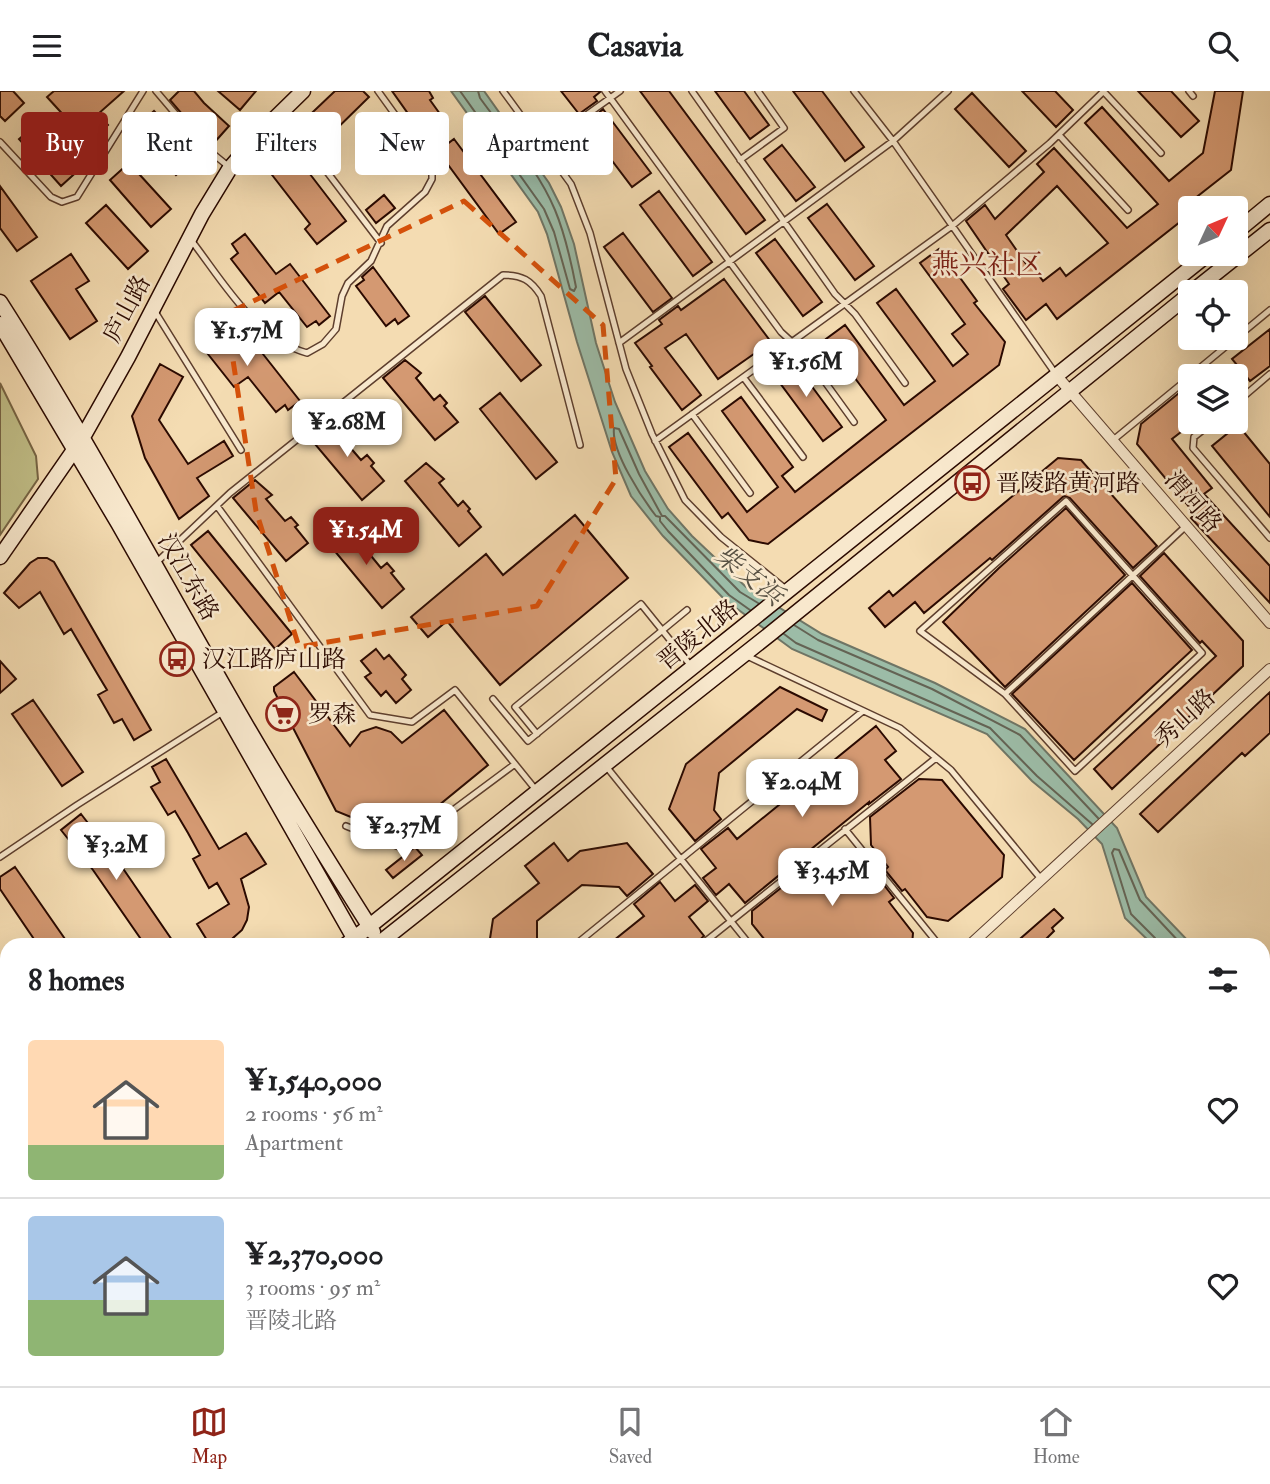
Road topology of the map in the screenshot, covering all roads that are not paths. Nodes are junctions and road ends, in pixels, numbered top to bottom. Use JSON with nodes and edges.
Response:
{"nodes":[{"id":1,"x":143,"y":91,"type":"edge"},
{"id":2,"x":156,"y":91,"type":"edge"},
{"id":3,"x":303,"y":91,"type":"edge"},
{"id":4,"x":378,"y":91,"type":"edge"},
{"id":5,"x":503,"y":91,"type":"edge"},
{"id":6,"x":605,"y":91,"type":"edge"},
{"id":7,"x":620,"y":91,"type":"edge"},
{"id":8,"x":692,"y":91,"type":"edge"},
{"id":9,"x":758,"y":91,"type":"edge"},
{"id":10,"x":853,"y":91,"type":"edge"},
{"id":11,"x":948,"y":91,"type":"edge"},
{"id":12,"x":1104,"y":91,"type":"edge"},
{"id":13,"x":610,"y":98,"type":"junction"},
{"id":14,"x":518,"y":112,"type":"edge"},
{"id":15,"x":590,"y":112,"type":"edge"},
{"id":16,"x":1059,"y":135,"type":"junction"},
{"id":17,"x":893,"y":141,"type":"junction"},
{"id":18,"x":1,"y":144,"type":"edge"},
{"id":19,"x":1161,"y":153,"type":"dead end"},
{"id":20,"x":740,"y":160,"type":"junction"},
{"id":21,"x":230,"y":168,"type":"junction"},
{"id":22,"x":329,"y":175,"type":"edge"},
{"id":23,"x":564,"y":175,"type":"edge"},
{"id":24,"x":1270,"y":204,"type":"edge"},
{"id":25,"x":1128,"y":210,"type":"dead end"},
{"id":26,"x":784,"y":222,"type":"junction"},
{"id":27,"x":1248,"y":222,"type":"edge"},
{"id":28,"x":952,"y":226,"type":"junction"},
{"id":29,"x":1270,"y":230,"type":"edge"},
{"id":30,"x":189,"y":239,"type":"junction"},
{"id":31,"x":381,"y":243,"type":"junction"},
{"id":32,"x":730,"y":262,"type":"junction"},
{"id":33,"x":1193,"y":266,"type":"edge"},
{"id":34,"x":1207,"y":280,"type":"edge"},
{"id":35,"x":0,"y":302,"type":"edge"},
{"id":36,"x":1178,"y":303,"type":"edge"},
{"id":37,"x":846,"y":304,"type":"junction"},
{"id":38,"x":153,"y":308,"type":"junction"},
{"id":39,"x":1270,"y":310,"type":"edge"},
{"id":40,"x":0,"y":324,"type":"edge"},
{"id":41,"x":793,"y":342,"type":"junction"},
{"id":42,"x":619,"y":343,"type":"junction"},
{"id":43,"x":1205,"y":364,"type":"edge"},
{"id":44,"x":1270,"y":374,"type":"edge"},
{"id":45,"x":1057,"y":376,"type":"junction"},
{"id":46,"x":744,"y":377,"type":"junction"},
{"id":47,"x":905,"y":383,"type":"dead end"},
{"id":48,"x":1178,"y":386,"type":"edge"},
{"id":49,"x":1069,"y":391,"type":"junction"},
{"id":50,"x":1248,"y":393,"type":"edge"},
{"id":51,"x":692,"y":414,"type":"junction"},
{"id":52,"x":854,"y":422,"type":"dead end"},
{"id":53,"x":1198,"y":434,"type":"edge"},
{"id":54,"x":83,"y":437,"type":"junction"},
{"id":55,"x":655,"y":441,"type":"junction"},
{"id":56,"x":1112,"y":441,"type":"junction"},
{"id":57,"x":580,"y":445,"type":"dead end"},
{"id":58,"x":241,"y":450,"type":"dead end"},
{"id":59,"x":75,"y":451,"type":"junction"},
{"id":60,"x":803,"y":457,"type":"dead end"},
{"id":61,"x":750,"y":493,"type":"dead end"},
{"id":62,"x":217,"y":506,"type":"junction"},
{"id":63,"x":1186,"y":526,"type":"junction"},
{"id":64,"x":1270,"y":538,"type":"edge"},
{"id":65,"x":0,"y":557,"type":"edge"},
{"id":66,"x":154,"y":564,"type":"junction"},
{"id":67,"x":1132,"y":575,"type":"junction"},
{"id":68,"x":790,"y":591,"type":"junction"},
{"id":69,"x":687,"y":610,"type":"dead end"},
{"id":70,"x":1270,"y":623,"type":"edge"},
{"id":71,"x":663,"y":630,"type":"junction"},
{"id":72,"x":745,"y":654,"type":"junction"},
{"id":73,"x":693,"y":668,"type":"junction"},
{"id":74,"x":1270,"y":669,"type":"edge"},
{"id":75,"x":1005,"y":694,"type":"junction"},
{"id":76,"x":493,"y":699,"type":"dead end"},
{"id":77,"x":225,"y":711,"type":"junction"},
{"id":78,"x":863,"y":711,"type":"junction"},
{"id":79,"x":537,"y":734,"type":"junction"},
{"id":80,"x":936,"y":758,"type":"junction"},
{"id":81,"x":515,"y":764,"type":"junction"},
{"id":82,"x":605,"y":765,"type":"junction"},
{"id":83,"x":538,"y":793,"type":"junction"},
{"id":84,"x":346,"y":825,"type":"dead end"},
{"id":85,"x":845,"y":829,"type":"junction"},
{"id":86,"x":0,"y":857,"type":"edge"},
{"id":87,"x":681,"y":859,"type":"junction"},
{"id":88,"x":1041,"y":879,"type":"junction"},
{"id":89,"x":730,"y":920,"type":"junction"},
{"id":90,"x":370,"y":927,"type":"junction"},
{"id":91,"x":350,"y":938,"type":"edge"},
{"id":92,"x":358,"y":938,"type":"edge"},
{"id":93,"x":376,"y":938,"type":"edge"},
{"id":94,"x":387,"y":938,"type":"edge"},
{"id":95,"x":584,"y":938,"type":"edge"},
{"id":96,"x":709,"y":938,"type":"edge"},
{"id":97,"x":744,"y":938,"type":"edge"},
{"id":98,"x":933,"y":938,"type":"edge"},
{"id":99,"x":978,"y":938,"type":"edge"}],
"edges":[{"from":1,"to":18,"type":"lane"},
{"from":2,"to":21,"type":"lane"},
{"from":3,"to":21,"type":"main road","name":"庐山路"},
{"from":4,"to":31,"type":"lane"},
{"from":5,"to":14,"type":"lane"},
{"from":6,"to":13,"type":"lane"},
{"from":7,"to":13,"type":"lane"},
{"from":8,"to":20,"type":"lane"},
{"from":9,"to":20,"type":"lane"},
{"from":10,"to":17,"type":"lane"},
{"from":11,"to":17,"type":"lane"},
{"from":12,"to":16,"type":"lane"},
{"from":12,"to":19,"type":"lane"},
{"from":13,"to":15,"type":"lane"},
{"from":13,"to":32,"type":"lane"},
{"from":16,"to":25,"type":"lane"},
{"from":16,"to":28,"type":"lane"},
{"from":17,"to":26,"type":"lane"},
{"from":17,"to":28,"type":"lane"},
{"from":20,"to":26,"type":"lane"},
{"from":21,"to":30,"type":"main road","name":"庐山路"},
{"from":22,"to":31,"type":"lane"},
{"from":23,"to":42,"type":"lane"},
{"from":24,"to":27,"type":"main road"},
{"from":26,"to":32,"type":"lane"},
{"from":26,"to":37,"type":"lane"},
{"from":28,"to":37,"type":"lane"},
{"from":28,"to":45,"type":"lane"},
{"from":29,"to":34,"type":"main road","name":"晋陵北路"},
{"from":30,"to":31,"type":"lane"},
{"from":30,"to":38,"type":"main road","name":"庐山路"},
{"from":32,"to":41,"type":"lane"},
{"from":32,"to":42,"type":"lane"},
{"from":33,"to":45,"type":"main road","name":"晋陵北路"},
{"from":35,"to":54,"type":"main road","name":"汉江东路"},
{"from":36,"to":49,"type":"main road","name":"晋陵北路"},
{"from":37,"to":41,"type":"lane"},
{"from":37,"to":47,"type":"lane"},
{"from":38,"to":54,"type":"main road","name":"庐山路"},
{"from":38,"to":58,"type":"lane"},
{"from":39,"to":43,"type":"lane"},
{"from":40,"to":59,"type":"main road","name":"汉江东路"},
{"from":41,"to":46,"type":"lane"},
{"from":41,"to":52,"type":"lane"},
{"from":42,"to":55,"type":"lane"},
{"from":44,"to":50,"type":"lane"},
{"from":45,"to":49,"type":"street","name":"渭河路"},
{"from":45,"to":68,"type":"main road","name":"晋陵北路"},
{"from":46,"to":51,"type":"lane"},
{"from":46,"to":60,"type":"lane"},
{"from":48,"to":56,"type":"lane"},
{"from":49,"to":56,"type":"street","name":"渭河路"},
{"from":49,"to":72,"type":"main road","name":"晋陵北路"},
{"from":51,"to":55,"type":"lane"},
{"from":51,"to":61,"type":"lane"},
{"from":53,"to":64,"type":"lane"},
{"from":54,"to":59,"type":"main road","name":"庐山路"},
{"from":54,"to":66,"type":"main road","name":"汉江东路"},
{"from":55,"to":68,"type":"lane"},
{"from":56,"to":63,"type":"street","name":"渭河路"},
{"from":57,"to":62,"type":"lane"},
{"from":59,"to":65,"type":"main road","name":"庐山路"},
{"from":59,"to":77,"type":"main road","name":"汉江东路"},
{"from":62,"to":66,"type":"lane"},
{"from":62,"to":81,"type":"lane"},
{"from":63,"to":67,"type":"lane"},
{"from":63,"to":70,"type":"street","name":"渭河路"},
{"from":66,"to":90,"type":"main road","name":"汉江东路"},
{"from":67,"to":75,"type":"lane"},
{"from":67,"to":75,"type":"lane"},
{"from":67,"to":75,"type":"lane"},
{"from":68,"to":73,"type":"main road","name":"晋陵北路"},
{"from":69,"to":71,"type":"lane"},
{"from":71,"to":73,"type":"lane"},
{"from":71,"to":79,"type":"lane"},
{"from":71,"to":79,"type":"lane"},
{"from":72,"to":78,"type":"lane"},
{"from":72,"to":82,"type":"main road","name":"晋陵北路"},
{"from":73,"to":83,"type":"main road","name":"晋陵北路"},
{"from":74,"to":88,"type":"street","name":"秀山路"},
{"from":76,"to":79,"type":"lane"},
{"from":77,"to":86,"type":"lane"},
{"from":77,"to":91,"type":"main road","name":"汉江东路"},
{"from":78,"to":80,"type":"lane"},
{"from":78,"to":87,"type":"lane"},
{"from":80,"to":85,"type":"lane"},
{"from":80,"to":88,"type":"lane"},
{"from":81,"to":83,"type":"lane"},
{"from":81,"to":84,"type":"lane"},
{"from":82,"to":87,"type":"lane"},
{"from":82,"to":94,"type":"main road","name":"晋陵北路"},
{"from":83,"to":90,"type":"main road","name":"晋陵北路"},
{"from":85,"to":89,"type":"lane"},
{"from":85,"to":98,"type":"lane"},
{"from":87,"to":89,"type":"lane"},
{"from":87,"to":95,"type":"lane"},
{"from":88,"to":99,"type":"street","name":"秀山路"},
{"from":89,"to":96,"type":"lane"},
{"from":89,"to":97,"type":"lane"},
{"from":90,"to":92,"type":"main road","name":"晋陵北路"},
{"from":90,"to":93,"type":"main road","name":"汉江东路"}]}
